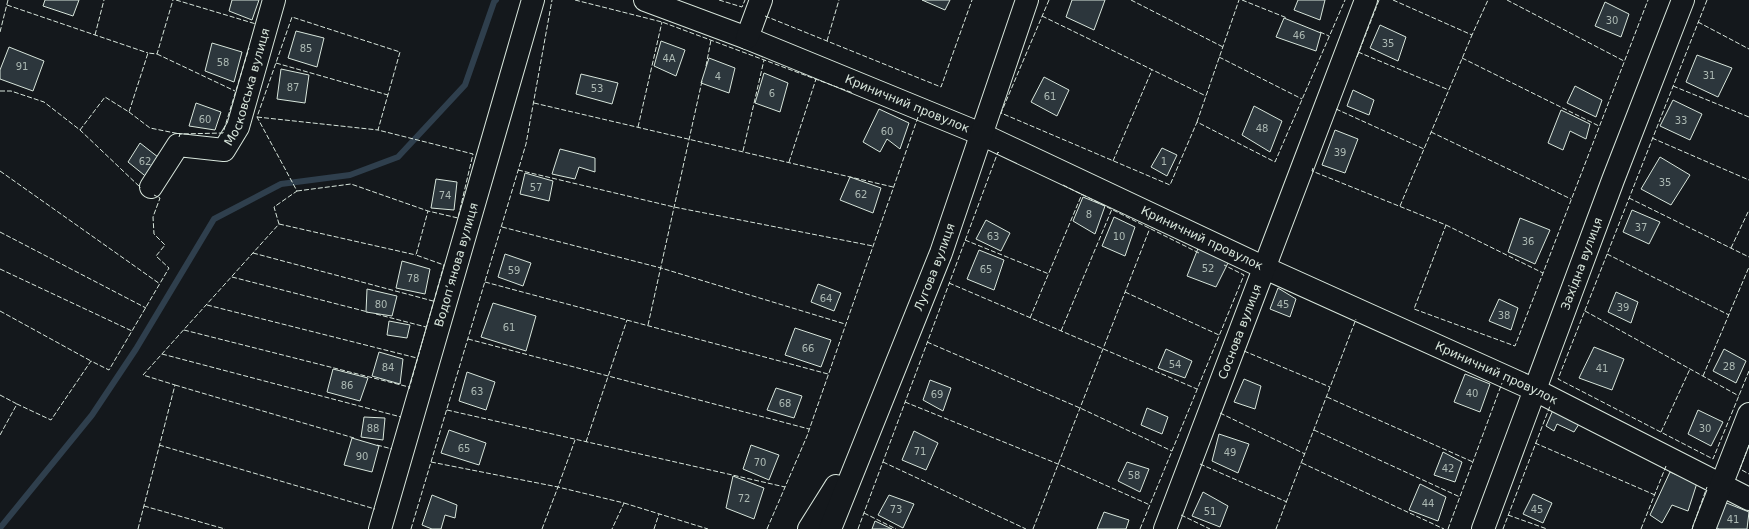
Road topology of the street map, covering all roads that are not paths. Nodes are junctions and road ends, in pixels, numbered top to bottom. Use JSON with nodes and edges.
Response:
{"nodes":[{"id":1,"x":274,"y":0,"type":"edge"},
{"id":2,"x":533,"y":0,"type":"edge"},
{"id":3,"x":645,"y":0,"type":"edge"},
{"id":4,"x":761,"y":0,"type":"edge"},
{"id":5,"x":1027,"y":0,"type":"edge"},
{"id":6,"x":1366,"y":0,"type":"edge"},
{"id":7,"x":1682,"y":0,"type":"edge"},
{"id":8,"x":747,"y":38,"type":"junction"},
{"id":9,"x":981,"y":134,"type":"junction"},
{"id":10,"x":151,"y":187,"type":"dead end"},
{"id":11,"x":1265,"y":268,"type":"junction"},
{"id":12,"x":1535,"y":390,"type":"junction"},
{"id":13,"x":1749,"y":414,"type":"edge"},
{"id":14,"x":868,"y":436,"type":"junction"},
{"id":15,"x":1721,"y":485,"type":"junction"},
{"id":16,"x":1749,"y":500,"type":"edge"},
{"id":17,"x":380,"y":529,"type":"edge"},
{"id":18,"x":809,"y":529,"type":"edge"},
{"id":19,"x":830,"y":529,"type":"edge"},
{"id":20,"x":1165,"y":529,"type":"edge"},
{"id":21,"x":1483,"y":529,"type":"edge"},
{"id":22,"x":1704,"y":529,"type":"edge"}],
"edges":[{"from":1,"to":10,"type":"street","name":"Московська вулиця"},
{"from":2,"to":17,"type":"street","name":"Водоп’янова вулиця"},
{"from":3,"to":8,"type":"street","name":"Криничний провулок"},
{"from":4,"to":8,"type":"street"},
{"from":5,"to":9,"type":"street","name":"Лугова вулиця"},
{"from":6,"to":11,"type":"street","name":"Соснова вулиця"},
{"from":7,"to":12,"type":"street","name":"Західна вулиця"},
{"from":8,"to":9,"type":"street","name":"Криничний провулок"},
{"from":9,"to":11,"type":"street","name":"Криничний провулок"},
{"from":9,"to":14,"type":"street","name":"Лугова вулиця"},
{"from":11,"to":12,"type":"street","name":"Криничний провулок"},
{"from":11,"to":20,"type":"street","name":"Соснова вулиця"},
{"from":12,"to":15,"type":"street","name":"Криничний провулок"},
{"from":12,"to":21,"type":"street","name":"Західна вулиця"},
{"from":13,"to":15,"type":"street"},
{"from":14,"to":18,"type":"street"},
{"from":14,"to":19,"type":"street","name":"Лугова вулиця"},
{"from":15,"to":16,"type":"street","name":"Криничний провулок"},
{"from":15,"to":22,"type":"street"}]}
